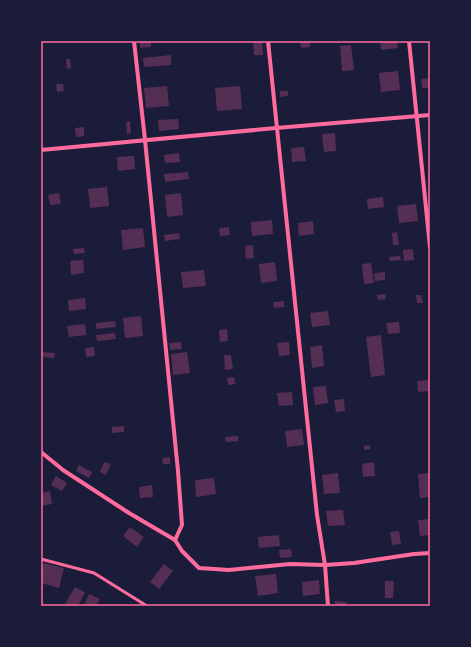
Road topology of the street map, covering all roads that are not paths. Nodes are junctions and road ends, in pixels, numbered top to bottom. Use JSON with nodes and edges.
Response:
{"nodes":[{"id":1,"x":134,"y":41,"type":"edge"},
{"id":2,"x":268,"y":41,"type":"edge"},
{"id":3,"x":409,"y":41,"type":"edge"},
{"id":4,"x":430,"y":116,"type":"edge"},
{"id":5,"x":416,"y":117,"type":"junction"},
{"id":6,"x":276,"y":128,"type":"junction"},
{"id":7,"x":145,"y":140,"type":"junction"},
{"id":8,"x":41,"y":150,"type":"edge"},
{"id":9,"x":430,"y":247,"type":"edge"},
{"id":10,"x":41,"y":452,"type":"edge"},
{"id":11,"x":175,"y":540,"type":"junction"},
{"id":12,"x":430,"y":553,"type":"edge"},
{"id":13,"x":41,"y":559,"type":"edge"},
{"id":14,"x":325,"y":565,"type":"junction"},
{"id":15,"x":147,"y":606,"type":"edge"},
{"id":16,"x":328,"y":606,"type":"edge"}],
"edges":[{"from":1,"to":7,"type":"street"},
{"from":2,"to":6,"type":"street"},
{"from":3,"to":5,"type":"street"},
{"from":4,"to":5,"type":"street"},
{"from":5,"to":6,"type":"street"},
{"from":5,"to":9,"type":"street"},
{"from":6,"to":7,"type":"street"},
{"from":6,"to":14,"type":"street"},
{"from":7,"to":8,"type":"street"},
{"from":7,"to":11,"type":"street"},
{"from":10,"to":11,"type":"street"},
{"from":11,"to":14,"type":"street"},
{"from":12,"to":14,"type":"street"},
{"from":13,"to":15,"type":"lane"},
{"from":14,"to":16,"type":"street"}]}
